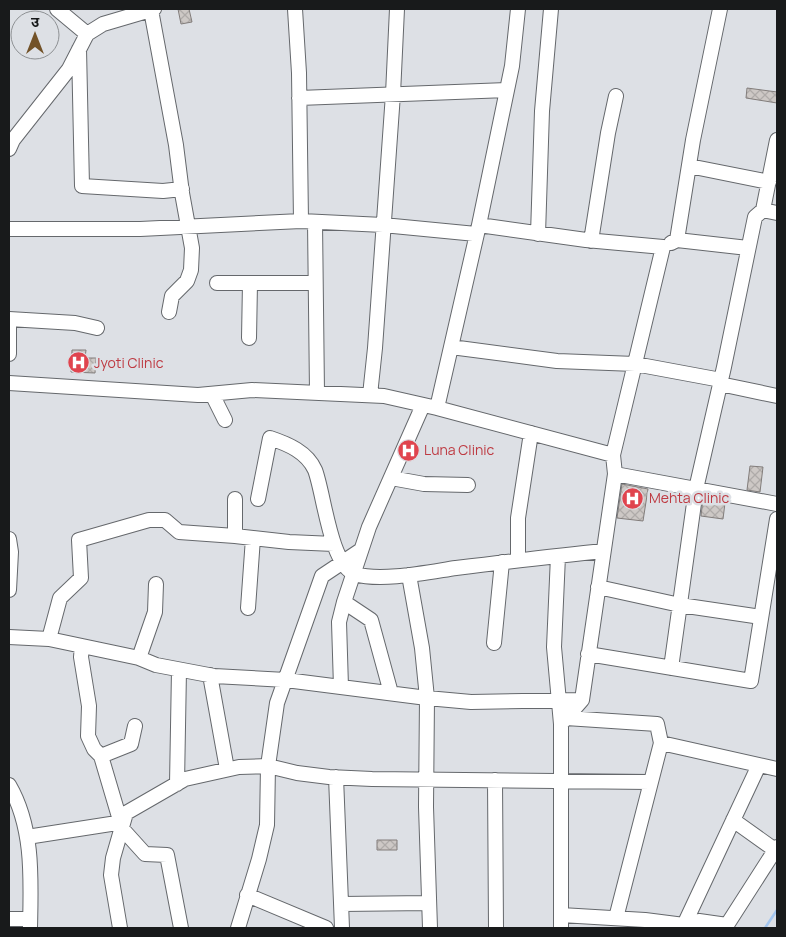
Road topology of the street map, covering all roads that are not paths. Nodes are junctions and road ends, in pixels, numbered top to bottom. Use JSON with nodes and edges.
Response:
{"nodes":[{"id":1,"x":57,"y":9,"type":"edge"},
{"id":2,"x":102,"y":9,"type":"edge"},
{"id":3,"x":152,"y":9,"type":"edge"},
{"id":4,"x":295,"y":9,"type":"edge"},
{"id":5,"x":397,"y":9,"type":"edge"},
{"id":6,"x":518,"y":9,"type":"edge"},
{"id":7,"x":551,"y":9,"type":"edge"},
{"id":8,"x":720,"y":9,"type":"edge"},
{"id":9,"x":102,"y":24,"type":"junction"},
{"id":10,"x":87,"y":34,"type":"junction"},
{"id":11,"x":79,"y":49,"type":"junction"},
{"id":12,"x":507,"y":90,"type":"junction"},
{"id":13,"x":393,"y":94,"type":"junction"},
{"id":14,"x":616,"y":96,"type":"dead end"},
{"id":15,"x":299,"y":98,"type":"junction"},
{"id":16,"x":777,"y":140,"type":"edge"},
{"id":17,"x":9,"y":148,"type":"edge"},
{"id":18,"x":689,"y":166,"type":"junction"},
{"id":19,"x":769,"y":182,"type":"junction"},
{"id":20,"x":182,"y":189,"type":"junction"},
{"id":21,"x":763,"y":210,"type":"junction"},
{"id":22,"x":777,"y":213,"type":"edge"},
{"id":23,"x":308,"y":222,"type":"junction"},
{"id":24,"x":383,"y":225,"type":"junction"},
{"id":25,"x":187,"y":226,"type":"junction"},
{"id":26,"x":9,"y":229,"type":"edge"},
{"id":27,"x":478,"y":230,"type":"junction"},
{"id":28,"x":538,"y":234,"type":"junction"},
{"id":29,"x":677,"y":240,"type":"junction"},
{"id":30,"x":591,"y":241,"type":"junction"},
{"id":31,"x":663,"y":247,"type":"junction"},
{"id":32,"x":748,"y":248,"type":"junction"},
{"id":33,"x":217,"y":283,"type":"dead end"},
{"id":34,"x":250,"y":283,"type":"junction"},
{"id":35,"x":316,"y":283,"type":"junction"},
{"id":36,"x":169,"y":312,"type":"dead end"},
{"id":37,"x":9,"y":320,"type":"edge"},
{"id":38,"x":97,"y":328,"type":"dead end"},
{"id":39,"x":249,"y":338,"type":"dead end"},
{"id":40,"x":451,"y":346,"type":"junction"},
{"id":41,"x":9,"y":354,"type":"edge"},
{"id":42,"x":635,"y":364,"type":"junction"},
{"id":43,"x":721,"y":382,"type":"junction"},
{"id":44,"x":9,"y":383,"type":"edge"},
{"id":45,"x":316,"y":392,"type":"junction"},
{"id":46,"x":212,"y":394,"type":"junction"},
{"id":47,"x":370,"y":395,"type":"junction"},
{"id":48,"x":777,"y":396,"type":"edge"},
{"id":49,"x":430,"y":406,"type":"junction"},
{"id":50,"x":225,"y":420,"type":"dead end"},
{"id":51,"x":531,"y":433,"type":"junction"},
{"id":52,"x":613,"y":455,"type":"junction"},
{"id":53,"x":615,"y":474,"type":"junction"},
{"id":54,"x":391,"y":478,"type":"junction"},
{"id":55,"x":468,"y":485,"type":"dead end"},
{"id":56,"x":696,"y":489,"type":"junction"},
{"id":57,"x":234,"y":499,"type":"dead end"},
{"id":58,"x":258,"y":499,"type":"dead end"},
{"id":59,"x":777,"y":504,"type":"edge"},
{"id":60,"x":777,"y":519,"type":"edge"},
{"id":61,"x":234,"y":536,"type":"junction"},
{"id":62,"x":253,"y":538,"type":"junction"},
{"id":63,"x":9,"y":539,"type":"edge"},
{"id":64,"x":334,"y":544,"type":"junction"},
{"id":65,"x":361,"y":550,"type":"junction"},
{"id":66,"x":603,"y":551,"type":"junction"},
{"id":67,"x":558,"y":556,"type":"junction"},
{"id":68,"x":518,"y":560,"type":"junction"},
{"id":69,"x":502,"y":562,"type":"junction"},
{"id":70,"x":341,"y":563,"type":"junction"},
{"id":71,"x":354,"y":574,"type":"junction"},
{"id":72,"x":409,"y":575,"type":"junction"},
{"id":73,"x":156,"y":584,"type":"dead end"},
{"id":74,"x":772,"y":584,"type":"edge"},
{"id":75,"x":598,"y":587,"type":"junction"},
{"id":76,"x":9,"y":590,"type":"edge"},
{"id":77,"x":344,"y":602,"type":"junction"},
{"id":78,"x":680,"y":605,"type":"junction"},
{"id":79,"x":248,"y":608,"type":"dead end"},
{"id":80,"x":761,"y":617,"type":"junction"},
{"id":81,"x":9,"y":637,"type":"edge"},
{"id":82,"x":49,"y":639,"type":"junction"},
{"id":83,"x":494,"y":643,"type":"dead end"},
{"id":84,"x":82,"y":646,"type":"junction"},
{"id":85,"x":588,"y":654,"type":"junction"},
{"id":86,"x":139,"y":658,"type":"junction"},
{"id":87,"x":671,"y":668,"type":"junction"},
{"id":88,"x":179,"y":670,"type":"junction"},
{"id":89,"x":210,"y":675,"type":"junction"},
{"id":90,"x":286,"y":680,"type":"junction"},
{"id":91,"x":341,"y":687,"type":"junction"},
{"id":92,"x":391,"y":693,"type":"junction"},
{"id":93,"x":427,"y":698,"type":"junction"},
{"id":94,"x":558,"y":700,"type":"junction"},
{"id":95,"x":582,"y":700,"type":"junction"},
{"id":96,"x":563,"y":721,"type":"junction"},
{"id":97,"x":135,"y":726,"type":"dead end"},
{"id":98,"x":661,"y":743,"type":"junction"},
{"id":99,"x":101,"y":756,"type":"junction"},
{"id":100,"x":771,"y":765,"type":"edge"},
{"id":101,"x":268,"y":766,"type":"junction"},
{"id":102,"x":227,"y":769,"type":"junction"},
{"id":103,"x":336,"y":777,"type":"junction"},
{"id":104,"x":427,"y":780,"type":"junction"},
{"id":105,"x":495,"y":780,"type":"junction"},
{"id":106,"x":560,"y":780,"type":"junction"},
{"id":107,"x":650,"y":782,"type":"junction"},
{"id":108,"x":177,"y":784,"type":"junction"},
{"id":109,"x":9,"y":785,"type":"edge"},
{"id":110,"x":733,"y":820,"type":"junction"},
{"id":111,"x":122,"y":827,"type":"junction"},
{"id":112,"x":27,"y":837,"type":"junction"},
{"id":113,"x":776,"y":849,"type":"edge"},
{"id":114,"x":247,"y":895,"type":"junction"},
{"id":115,"x":429,"y":902,"type":"junction"},
{"id":116,"x":341,"y":904,"type":"junction"},
{"id":117,"x":616,"y":918,"type":"junction"},
{"id":118,"x":9,"y":920,"type":"edge"},
{"id":119,"x":561,"y":922,"type":"edge"},
{"id":120,"x":30,"y":924,"type":"edge"},
{"id":121,"x":684,"y":925,"type":"junction"},
{"id":122,"x":726,"y":927,"type":"edge"},
{"id":123,"x":120,"y":928,"type":"edge"},
{"id":124,"x":181,"y":928,"type":"edge"},
{"id":125,"x":238,"y":928,"type":"edge"},
{"id":126,"x":326,"y":928,"type":"edge"},
{"id":127,"x":342,"y":928,"type":"edge"},
{"id":128,"x":430,"y":928,"type":"edge"},
{"id":129,"x":496,"y":928,"type":"edge"}],
"edges":[{"from":1,"to":10,"type":"street"},
{"from":2,"to":9,"type":"street"},
{"from":3,"to":9,"type":"street"},
{"from":3,"to":20,"type":"street"},
{"from":4,"to":15,"type":"street"},
{"from":5,"to":13,"type":"street"},
{"from":6,"to":12,"type":"street"},
{"from":7,"to":28,"type":"street"},
{"from":8,"to":18,"type":"street"},
{"from":9,"to":10,"type":"street"},
{"from":10,"to":11,"type":"street"},
{"from":11,"to":17,"type":"street"},
{"from":11,"to":20,"type":"street"},
{"from":12,"to":13,"type":"street"},
{"from":12,"to":27,"type":"street"},
{"from":13,"to":15,"type":"street"},
{"from":13,"to":24,"type":"street"},
{"from":14,"to":30,"type":"street"},
{"from":15,"to":23,"type":"street"},
{"from":16,"to":19,"type":"street"},
{"from":18,"to":19,"type":"street"},
{"from":18,"to":29,"type":"street"},
{"from":19,"to":21,"type":"street"},
{"from":20,"to":25,"type":"street"},
{"from":21,"to":22,"type":"street"},
{"from":21,"to":32,"type":"street"},
{"from":23,"to":24,"type":"street"},
{"from":23,"to":25,"type":"street"},
{"from":23,"to":35,"type":"street"},
{"from":24,"to":27,"type":"street"},
{"from":24,"to":47,"type":"street"},
{"from":25,"to":26,"type":"street"},
{"from":25,"to":36,"type":"street"},
{"from":27,"to":28,"type":"street"},
{"from":27,"to":40,"type":"street"},
{"from":28,"to":30,"type":"street"},
{"from":29,"to":31,"type":"street"},
{"from":29,"to":32,"type":"street"},
{"from":30,"to":31,"type":"street"},
{"from":31,"to":42,"type":"street"},
{"from":32,"to":43,"type":"street"},
{"from":33,"to":34,"type":"street"},
{"from":34,"to":35,"type":"street"},
{"from":34,"to":39,"type":"street"},
{"from":35,"to":45,"type":"street"},
{"from":37,"to":38,"type":"street"},
{"from":37,"to":41,"type":"street"},
{"from":40,"to":42,"type":"street"},
{"from":40,"to":49,"type":"street"},
{"from":42,"to":43,"type":"street"},
{"from":42,"to":52,"type":"street"},
{"from":43,"to":48,"type":"street"},
{"from":43,"to":56,"type":"street"},
{"from":44,"to":46,"type":"street"},
{"from":45,"to":46,"type":"street"},
{"from":45,"to":47,"type":"street"},
{"from":46,"to":50,"type":"street"},
{"from":47,"to":49,"type":"street"},
{"from":49,"to":51,"type":"street"},
{"from":49,"to":54,"type":"street"},
{"from":51,"to":52,"type":"street"},
{"from":51,"to":68,"type":"street"},
{"from":52,"to":53,"type":"street"},
{"from":53,"to":56,"type":"street"},
{"from":53,"to":66,"type":"street"},
{"from":54,"to":55,"type":"street"},
{"from":54,"to":65,"type":"street"},
{"from":56,"to":59,"type":"street"},
{"from":56,"to":78,"type":"street"},
{"from":57,"to":61,"type":"street"},
{"from":58,"to":64,"type":"street"},
{"from":60,"to":74,"type":"street"},
{"from":61,"to":62,"type":"street"},
{"from":61,"to":82,"type":"street"},
{"from":62,"to":64,"type":"street"},
{"from":62,"to":79,"type":"street"},
{"from":63,"to":76,"type":"street"},
{"from":64,"to":70,"type":"street"},
{"from":65,"to":70,"type":"street"},
{"from":65,"to":71,"type":"street"},
{"from":66,"to":67,"type":"street"},
{"from":66,"to":75,"type":"street"},
{"from":67,"to":68,"type":"street"},
{"from":67,"to":94,"type":"street"},
{"from":68,"to":69,"type":"street"},
{"from":69,"to":72,"type":"street"},
{"from":69,"to":83,"type":"street"},
{"from":70,"to":71,"type":"street"},
{"from":70,"to":90,"type":"street"},
{"from":71,"to":72,"type":"street"},
{"from":71,"to":77,"type":"street"},
{"from":72,"to":93,"type":"street"},
{"from":73,"to":86,"type":"street"},
{"from":74,"to":80,"type":"street"},
{"from":75,"to":78,"type":"street"},
{"from":75,"to":85,"type":"street"},
{"from":77,"to":91,"type":"street"},
{"from":77,"to":92,"type":"street"},
{"from":78,"to":80,"type":"street"},
{"from":78,"to":87,"type":"street"},
{"from":80,"to":87,"type":"street"},
{"from":81,"to":82,"type":"street"},
{"from":82,"to":84,"type":"street"},
{"from":84,"to":86,"type":"street"},
{"from":84,"to":99,"type":"street"},
{"from":85,"to":87,"type":"street"},
{"from":85,"to":95,"type":"street"},
{"from":86,"to":88,"type":"street"},
{"from":88,"to":89,"type":"street"},
{"from":88,"to":108,"type":"street"},
{"from":89,"to":90,"type":"street"},
{"from":89,"to":102,"type":"street"},
{"from":90,"to":91,"type":"street"},
{"from":90,"to":101,"type":"street"},
{"from":91,"to":92,"type":"street"},
{"from":92,"to":93,"type":"street"},
{"from":93,"to":94,"type":"street"},
{"from":93,"to":104,"type":"street"},
{"from":94,"to":95,"type":"street"},
{"from":94,"to":96,"type":"street"},
{"from":95,"to":96,"type":"street"},
{"from":96,"to":98,"type":"street"},
{"from":96,"to":106,"type":"street"},
{"from":97,"to":99,"type":"street"},
{"from":98,"to":100,"type":"street"},
{"from":98,"to":107,"type":"street"},
{"from":99,"to":111,"type":"street"},
{"from":100,"to":110,"type":"street"},
{"from":101,"to":102,"type":"street"},
{"from":101,"to":103,"type":"street"},
{"from":101,"to":114,"type":"street"},
{"from":102,"to":108,"type":"street"},
{"from":103,"to":104,"type":"street"},
{"from":103,"to":116,"type":"street"},
{"from":104,"to":105,"type":"street"},
{"from":104,"to":115,"type":"street"},
{"from":105,"to":106,"type":"street"},
{"from":105,"to":129,"type":"street"},
{"from":106,"to":107,"type":"street"},
{"from":106,"to":119,"type":"street"},
{"from":107,"to":117,"type":"street"},
{"from":108,"to":111,"type":"street"},
{"from":109,"to":112,"type":"street"},
{"from":110,"to":113,"type":"street"},
{"from":110,"to":121,"type":"street"},
{"from":111,"to":112,"type":"street"},
{"from":111,"to":123,"type":"street"},
{"from":111,"to":124,"type":"street"},
{"from":112,"to":120,"type":"street"},
{"from":113,"to":122,"type":"street"},
{"from":114,"to":125,"type":"street"},
{"from":114,"to":126,"type":"street"},
{"from":115,"to":116,"type":"street"},
{"from":115,"to":128,"type":"street"},
{"from":116,"to":127,"type":"street"},
{"from":117,"to":119,"type":"street"},
{"from":117,"to":121,"type":"street"},
{"from":118,"to":120,"type":"street"},
{"from":121,"to":122,"type":"street"}]}
